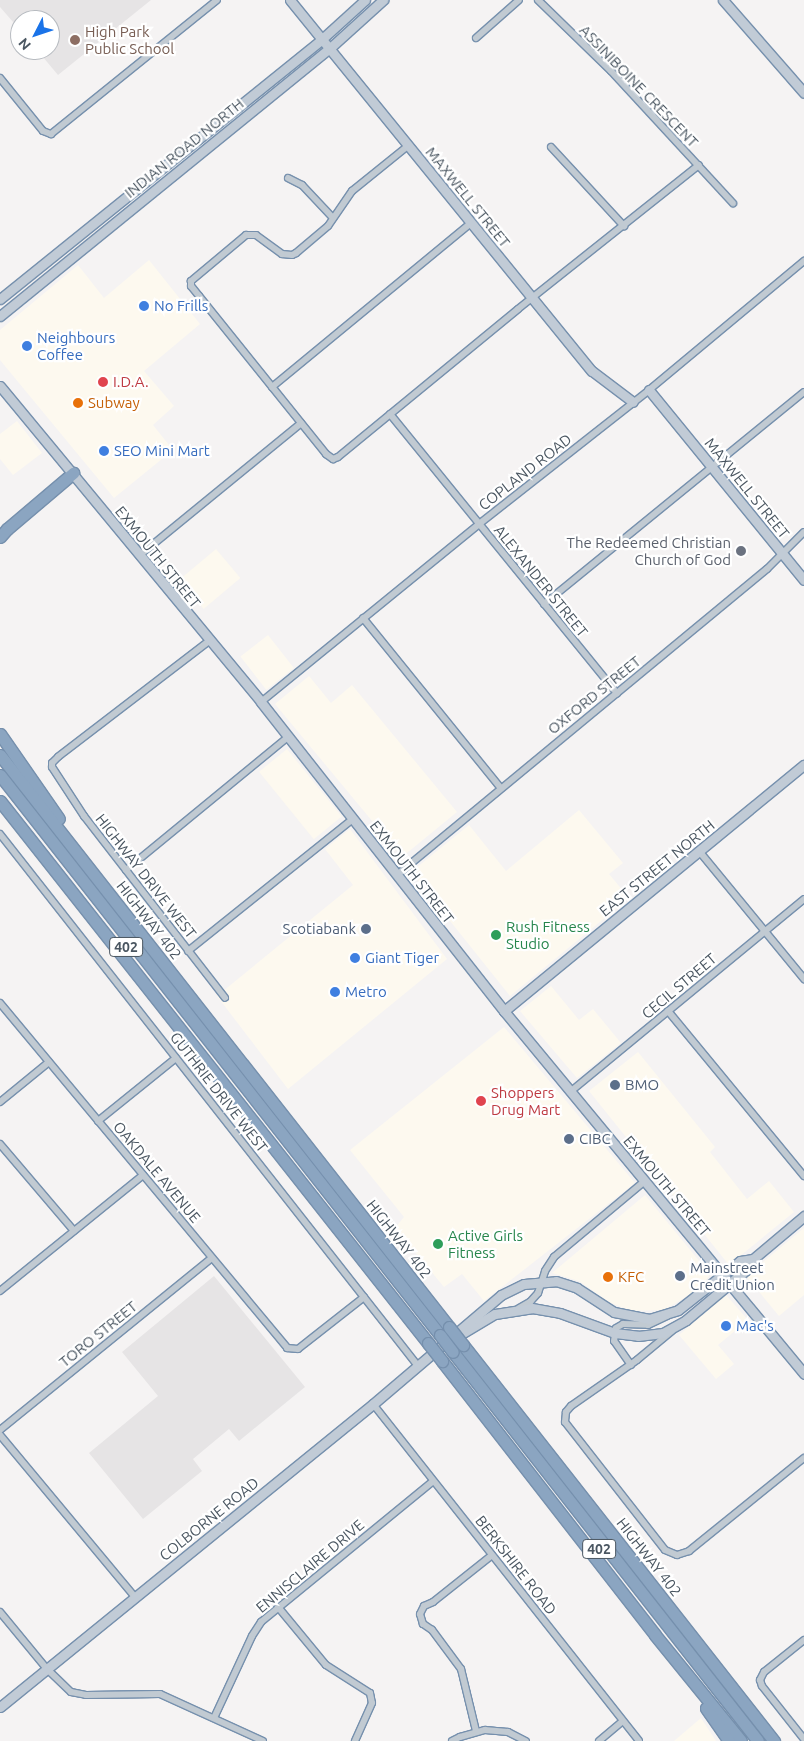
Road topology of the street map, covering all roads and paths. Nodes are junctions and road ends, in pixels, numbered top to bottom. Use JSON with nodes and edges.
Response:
{"nodes":[{"id":1,"x":217,"y":0,"type":"edge"},
{"id":2,"x":290,"y":0,"type":"edge"},
{"id":3,"x":365,"y":0,"type":"edge"},
{"id":4,"x":383,"y":0,"type":"edge"},
{"id":5,"x":519,"y":0,"type":"edge"},
{"id":6,"x":538,"y":0,"type":"edge"},
{"id":7,"x":723,"y":0,"type":"edge"},
{"id":8,"x":476,"y":38,"type":"dead end"},
{"id":9,"x":322,"y":39,"type":"junction"},
{"id":10,"x":330,"y":48,"type":"junction"},
{"id":11,"x":0,"y":78,"type":"edge"},
{"id":12,"x":804,"y":93,"type":"edge"},
{"id":13,"x":409,"y":145,"type":"junction"},
{"id":14,"x":551,"y":148,"type":"dead end"},
{"id":15,"x":699,"y":165,"type":"junction"},
{"id":16,"x":288,"y":178,"type":"dead end"},
{"id":17,"x":733,"y":203,"type":"dead end"},
{"id":18,"x":333,"y":218,"type":"junction"},
{"id":19,"x":471,"y":223,"type":"junction"},
{"id":20,"x":624,"y":226,"type":"junction"},
{"id":21,"x":804,"y":261,"type":"edge"},
{"id":22,"x":0,"y":299,"type":"edge"},
{"id":23,"x":532,"y":299,"type":"junction"},
{"id":24,"x":0,"y":316,"type":"edge"},
{"id":25,"x":0,"y":386,"type":"edge"},
{"id":26,"x":272,"y":387,"type":"junction"},
{"id":27,"x":649,"y":390,"type":"junction"},
{"id":28,"x":804,"y":392,"type":"edge"},
{"id":29,"x":633,"y":402,"type":"junction"},
{"id":30,"x":390,"y":414,"type":"junction"},
{"id":31,"x":301,"y":423,"type":"junction"},
{"id":32,"x":712,"y":467,"type":"junction"},
{"id":33,"x":73,"y":473,"type":"junction"},
{"id":34,"x":479,"y":524,"type":"junction"},
{"id":35,"x":804,"y":532,"type":"edge"},
{"id":36,"x":0,"y":537,"type":"edge"},
{"id":37,"x":782,"y":552,"type":"junction"},
{"id":38,"x":140,"y":556,"type":"junction"},
{"id":39,"x":804,"y":580,"type":"edge"},
{"id":40,"x":544,"y":604,"type":"junction"},
{"id":41,"x":363,"y":618,"type":"junction"},
{"id":42,"x":209,"y":641,"type":"junction"},
{"id":43,"x":617,"y":693,"type":"junction"},
{"id":44,"x":261,"y":702,"type":"junction"},
{"id":45,"x":0,"y":734,"type":"edge"},
{"id":46,"x":288,"y":737,"type":"junction"},
{"id":47,"x":0,"y":755,"type":"edge"},
{"id":48,"x":804,"y":765,"type":"edge"},
{"id":49,"x":0,"y":775,"type":"edge"},
{"id":50,"x":0,"y":786,"type":"edge"},
{"id":51,"x":500,"y":787,"type":"junction"},
{"id":52,"x":0,"y":801,"type":"edge"},
{"id":53,"x":353,"y":819,"type":"junction"},
{"id":54,"x":1,"y":838,"type":"edge"},
{"id":55,"x":699,"y":851,"type":"junction"},
{"id":56,"x":126,"y":870,"type":"junction"},
{"id":57,"x":397,"y":875,"type":"junction"},
{"id":58,"x":804,"y":899,"type":"edge"},
{"id":59,"x":765,"y":931,"type":"junction"},
{"id":60,"x":188,"y":951,"type":"junction"},
{"id":61,"x":804,"y":979,"type":"edge"},
{"id":62,"x":181,"y":986,"type":"junction"},
{"id":63,"x":225,"y":998,"type":"dead end"},
{"id":64,"x":0,"y":1003,"type":"edge"},
{"id":65,"x":504,"y":1011,"type":"junction"},
{"id":66,"x":668,"y":1011,"type":"junction"},
{"id":67,"x":176,"y":1058,"type":"junction"},
{"id":68,"x":48,"y":1062,"type":"junction"},
{"id":69,"x":570,"y":1092,"type":"junction"},
{"id":70,"x":0,"y":1102,"type":"edge"},
{"id":71,"x":98,"y":1121,"type":"junction"},
{"id":72,"x":0,"y":1144,"type":"edge"},
{"id":73,"x":143,"y":1175,"type":"junction"},
{"id":74,"x":804,"y":1176,"type":"edge"},
{"id":75,"x":645,"y":1180,"type":"junction"},
{"id":76,"x":804,"y":1216,"type":"edge"},
{"id":77,"x":74,"y":1231,"type":"junction"},
{"id":78,"x":554,"y":1257,"type":"junction"},
{"id":79,"x":212,"y":1258,"type":"junction"},
{"id":80,"x":753,"y":1258,"type":"junction"},
{"id":81,"x":723,"y":1275,"type":"junction"},
{"id":82,"x":542,"y":1281,"type":"junction"},
{"id":83,"x":730,"y":1283,"type":"junction"},
{"id":84,"x":524,"y":1284,"type":"junction"},
{"id":85,"x":0,"y":1291,"type":"edge"},
{"id":86,"x":364,"y":1296,"type":"junction"},
{"id":87,"x":515,"y":1310,"type":"junction"},
{"id":88,"x":674,"y":1312,"type":"junction"},
{"id":89,"x":678,"y":1326,"type":"junction"},
{"id":90,"x":614,"y":1332,"type":"junction"},
{"id":91,"x":437,"y":1339,"type":"junction"},
{"id":92,"x":448,"y":1357,"type":"junction"},
{"id":93,"x":631,"y":1365,"type":"junction"},
{"id":94,"x":418,"y":1366,"type":"junction"},
{"id":95,"x":804,"y":1374,"type":"edge"},
{"id":96,"x":373,"y":1404,"type":"junction"},
{"id":97,"x":0,"y":1430,"type":"edge"},
{"id":98,"x":0,"y":1435,"type":"edge"},
{"id":99,"x":804,"y":1458,"type":"edge"},
{"id":100,"x":433,"y":1480,"type":"junction"},
{"id":101,"x":492,"y":1555,"type":"junction"},
{"id":102,"x":653,"y":1586,"type":"junction"},
{"id":103,"x":135,"y":1597,"type":"junction"},
{"id":104,"x":278,"y":1607,"type":"junction"},
{"id":105,"x":0,"y":1612,"type":"edge"},
{"id":106,"x":655,"y":1635,"type":"junction"},
{"id":107,"x":804,"y":1640,"type":"edge"},
{"id":108,"x":47,"y":1669,"type":"junction"},
{"id":109,"x":0,"y":1707,"type":"edge"},
{"id":110,"x":214,"y":1718,"type":"junction"},
{"id":111,"x":623,"y":1721,"type":"junction"},
{"id":112,"x":476,"y":1732,"type":"junction"},
{"id":113,"x":804,"y":1739,"type":"edge"},
{"id":114,"x":263,"y":1741,"type":"edge"},
{"id":115,"x":355,"y":1741,"type":"edge"},
{"id":116,"x":452,"y":1741,"type":"edge"},
{"id":117,"x":526,"y":1741,"type":"edge"},
{"id":118,"x":599,"y":1741,"type":"edge"},
{"id":119,"x":639,"y":1741,"type":"edge"},
{"id":120,"x":729,"y":1741,"type":"edge"},
{"id":121,"x":741,"y":1741,"type":"edge"},
{"id":122,"x":750,"y":1741,"type":"edge"},
{"id":123,"x":758,"y":1741,"type":"edge"},
{"id":124,"x":774,"y":1741,"type":"edge"},
{"id":125,"x":782,"y":1741,"type":"edge"}],
"edges":[{"from":1,"to":11,"type":"street"},
{"from":2,"to":9,"type":"street","name":"MAXWELL STREET"},
{"from":3,"to":9,"type":"street","name":"INDIAN ROAD NORTH"},
{"from":4,"to":10,"type":"street","name":"INDIAN ROAD NORTH"},
{"from":5,"to":8,"type":"street"},
{"from":6,"to":15,"type":"street","name":"ASSINIBOINE CRESCENT"},
{"from":7,"to":12,"type":"street"},
{"from":9,"to":10,"type":"street","name":"MAXWELL STREET"},
{"from":9,"to":22,"type":"street","name":"INDIAN ROAD NORTH"},
{"from":10,"to":13,"type":"street","name":"MAXWELL STREET"},
{"from":10,"to":24,"type":"street","name":"INDIAN ROAD NORTH"},
{"from":13,"to":18,"type":"street"},
{"from":13,"to":19,"type":"street","name":"MAXWELL STREET"},
{"from":14,"to":20,"type":"street"},
{"from":15,"to":17,"type":"street"},
{"from":15,"to":20,"type":"street","name":"ASSINIBOINE CRESCENT"},
{"from":16,"to":18,"type":"street"},
{"from":18,"to":26,"type":"street"},
{"from":19,"to":23,"type":"street","name":"MAXWELL STREET"},
{"from":19,"to":26,"type":"street"},
{"from":20,"to":23,"type":"street","name":"ASSINIBOINE CRESCENT"},
{"from":21,"to":27,"type":"street","name":"COPLAND ROAD"},
{"from":23,"to":29,"type":"street","name":"MAXWELL STREET"},
{"from":23,"to":30,"type":"street","name":"ASSINIBOINE CRESCENT"},
{"from":25,"to":33,"type":"street","name":"EXMOUTH STREET"},
{"from":26,"to":31,"type":"street"},
{"from":27,"to":29,"type":"street","name":"COPLAND ROAD"},
{"from":27,"to":32,"type":"street","name":"MAXWELL STREET"},
{"from":28,"to":32,"type":"street"},
{"from":29,"to":34,"type":"street","name":"COPLAND ROAD"},
{"from":30,"to":31,"type":"street","name":"ASSINIBOINE CRESCENT"},
{"from":30,"to":34,"type":"street","name":"ALEXANDER STREET"},
{"from":31,"to":38,"type":"street"},
{"from":32,"to":37,"type":"street","name":"MAXWELL STREET"},
{"from":32,"to":40,"type":"street"},
{"from":33,"to":36,"type":"highway"},
{"from":33,"to":38,"type":"street","name":"EXMOUTH STREET"},
{"from":34,"to":40,"type":"street","name":"ALEXANDER STREET"},
{"from":34,"to":41,"type":"street","name":"COPLAND ROAD"},
{"from":35,"to":37,"type":"street","name":"OXFORD STREET"},
{"from":37,"to":39,"type":"street","name":"MAXWELL STREET"},
{"from":37,"to":43,"type":"street","name":"OXFORD STREET"},
{"from":38,"to":42,"type":"street","name":"EXMOUTH STREET"},
{"from":40,"to":43,"type":"street","name":"ALEXANDER STREET"},
{"from":41,"to":44,"type":"street","name":"COPLAND ROAD"},
{"from":41,"to":51,"type":"street"},
{"from":42,"to":44,"type":"street","name":"EXMOUTH STREET"},
{"from":42,"to":56,"type":"street","name":"HIGHWAY DRIVE WEST"},
{"from":43,"to":51,"type":"street","name":"OXFORD STREET"},
{"from":44,"to":46,"type":"street","name":"EXMOUTH STREET"},
{"from":45,"to":62,"type":"highway"},
{"from":46,"to":53,"type":"street","name":"EXMOUTH STREET"},
{"from":46,"to":56,"type":"street"},
{"from":47,"to":62,"type":"highway","name":"HIGHWAY 402","number":"402"},
{"from":48,"to":55,"type":"street","name":"EAST STREET NORTH"},
{"from":49,"to":91,"type":"highway"},
{"from":50,"to":91,"type":"highway","name":"HIGHWAY 402","number":"402"},
{"from":51,"to":57,"type":"street","name":"OXFORD STREET"},
{"from":52,"to":91,"type":"highway"},
{"from":53,"to":57,"type":"street","name":"EXMOUTH STREET"},
{"from":53,"to":60,"type":"street"},
{"from":54,"to":67,"type":"street","name":"GUTHRIE DRIVE WEST"},
{"from":55,"to":59,"type":"street"},
{"from":55,"to":65,"type":"street","name":"EAST STREET NORTH"},
{"from":56,"to":60,"type":"street","name":"HIGHWAY DRIVE WEST"},
{"from":57,"to":65,"type":"street","name":"EXMOUTH STREET"},
{"from":58,"to":59,"type":"street","name":"CECIL STREET"},
{"from":59,"to":61,"type":"street"},
{"from":59,"to":66,"type":"street","name":"CECIL STREET"},
{"from":60,"to":63,"type":"street","name":"HIGHWAY DRIVE WEST"},
{"from":62,"to":91,"type":"highway","name":"HIGHWAY 402","number":"402"},
{"from":64,"to":68,"type":"street","name":"OAKDALE AVENUE"},
{"from":65,"to":69,"type":"street","name":"EXMOUTH STREET"},
{"from":66,"to":69,"type":"street","name":"CECIL STREET"},
{"from":66,"to":74,"type":"street"},
{"from":67,"to":71,"type":"street"},
{"from":67,"to":86,"type":"street","name":"GUTHRIE DRIVE WEST"},
{"from":68,"to":70,"type":"street"},
{"from":68,"to":71,"type":"street","name":"OAKDALE AVENUE"},
{"from":69,"to":75,"type":"street","name":"EXMOUTH STREET"},
{"from":71,"to":73,"type":"street","name":"OAKDALE AVENUE"},
{"from":72,"to":77,"type":"street"},
{"from":73,"to":77,"type":"street"},
{"from":73,"to":79,"type":"street","name":"OAKDALE AVENUE"},
{"from":75,"to":78,"type":"street","name":"COLBORNE ROAD"},
{"from":75,"to":81,"type":"street","name":"EXMOUTH STREET"},
{"from":76,"to":80,"type":"street"},
{"from":77,"to":85,"type":"street"},
{"from":78,"to":82,"type":"street","name":"COLBORNE ROAD"},
{"from":78,"to":84,"type":"street"},
{"from":79,"to":86,"type":"street","name":"OAKDALE AVENUE"},
{"from":79,"to":97,"type":"street","name":"TORO STREET"},
{"from":80,"to":81,"type":"street"},
{"from":80,"to":83,"type":"street"},
{"from":81,"to":83,"type":"street","name":"EXMOUTH STREET"},
{"from":81,"to":88,"type":"street"},
{"from":82,"to":84,"type":"street","name":"COLBORNE ROAD"},
{"from":82,"to":87,"type":"street","name":"COLBORNE ROAD"},
{"from":82,"to":88,"type":"street"},
{"from":83,"to":89,"type":"street"},
{"from":83,"to":95,"type":"street","name":"EXMOUTH STREET"},
{"from":84,"to":91,"type":"street","name":"COLBORNE ROAD"},
{"from":86,"to":94,"type":"street","name":"GUTHRIE DRIVE WEST"},
{"from":87,"to":90,"type":"street"},
{"from":87,"to":91,"type":"street","name":"COLBORNE ROAD"},
{"from":88,"to":90,"type":"street"},
{"from":89,"to":90,"type":"street"},
{"from":89,"to":93,"type":"street"},
{"from":90,"to":93,"type":"street"},
{"from":91,"to":92,"type":"highway","name":"HIGHWAY 402","number":"402"},
{"from":91,"to":94,"type":"street","name":"COLBORNE ROAD"},
{"from":91,"to":102,"type":"highway","name":"HIGHWAY 402","number":"402","bridge":true},
{"from":92,"to":106,"type":"highway"},
{"from":92,"to":122,"type":"highway","name":"HIGHWAY 402","number":"402"},
{"from":92,"to":123,"type":"highway"},
{"from":93,"to":99,"type":"street"},
{"from":94,"to":96,"type":"street","name":"COLBORNE ROAD"},
{"from":96,"to":100,"type":"street","name":"BERKSHIRE ROAD"},
{"from":96,"to":103,"type":"street","name":"COLBORNE ROAD"},
{"from":98,"to":103,"type":"street"},
{"from":100,"to":101,"type":"street","name":"BERKSHIRE ROAD"},
{"from":100,"to":104,"type":"street","name":"ENNISCLAIRE DRIVE"},
{"from":101,"to":111,"type":"street","name":"BERKSHIRE ROAD"},
{"from":101,"to":112,"type":"street"},
{"from":102,"to":124,"type":"highway","name":"HIGHWAY 402","number":"402"},
{"from":102,"to":125,"type":"highway"},
{"from":103,"to":108,"type":"street","name":"COLBORNE ROAD"},
{"from":104,"to":110,"type":"street","name":"ENNISCLAIRE DRIVE"},
{"from":104,"to":115,"type":"street"},
{"from":105,"to":108,"type":"street"},
{"from":106,"to":120,"type":"highway"},
{"from":106,"to":121,"type":"highway"},
{"from":107,"to":113,"type":"street"},
{"from":108,"to":109,"type":"street","name":"COLBORNE ROAD"},
{"from":108,"to":110,"type":"street"},
{"from":110,"to":114,"type":"street"},
{"from":111,"to":118,"type":"street"},
{"from":111,"to":119,"type":"street","name":"BERKSHIRE ROAD"},
{"from":112,"to":116,"type":"street"},
{"from":112,"to":117,"type":"street"}]}
